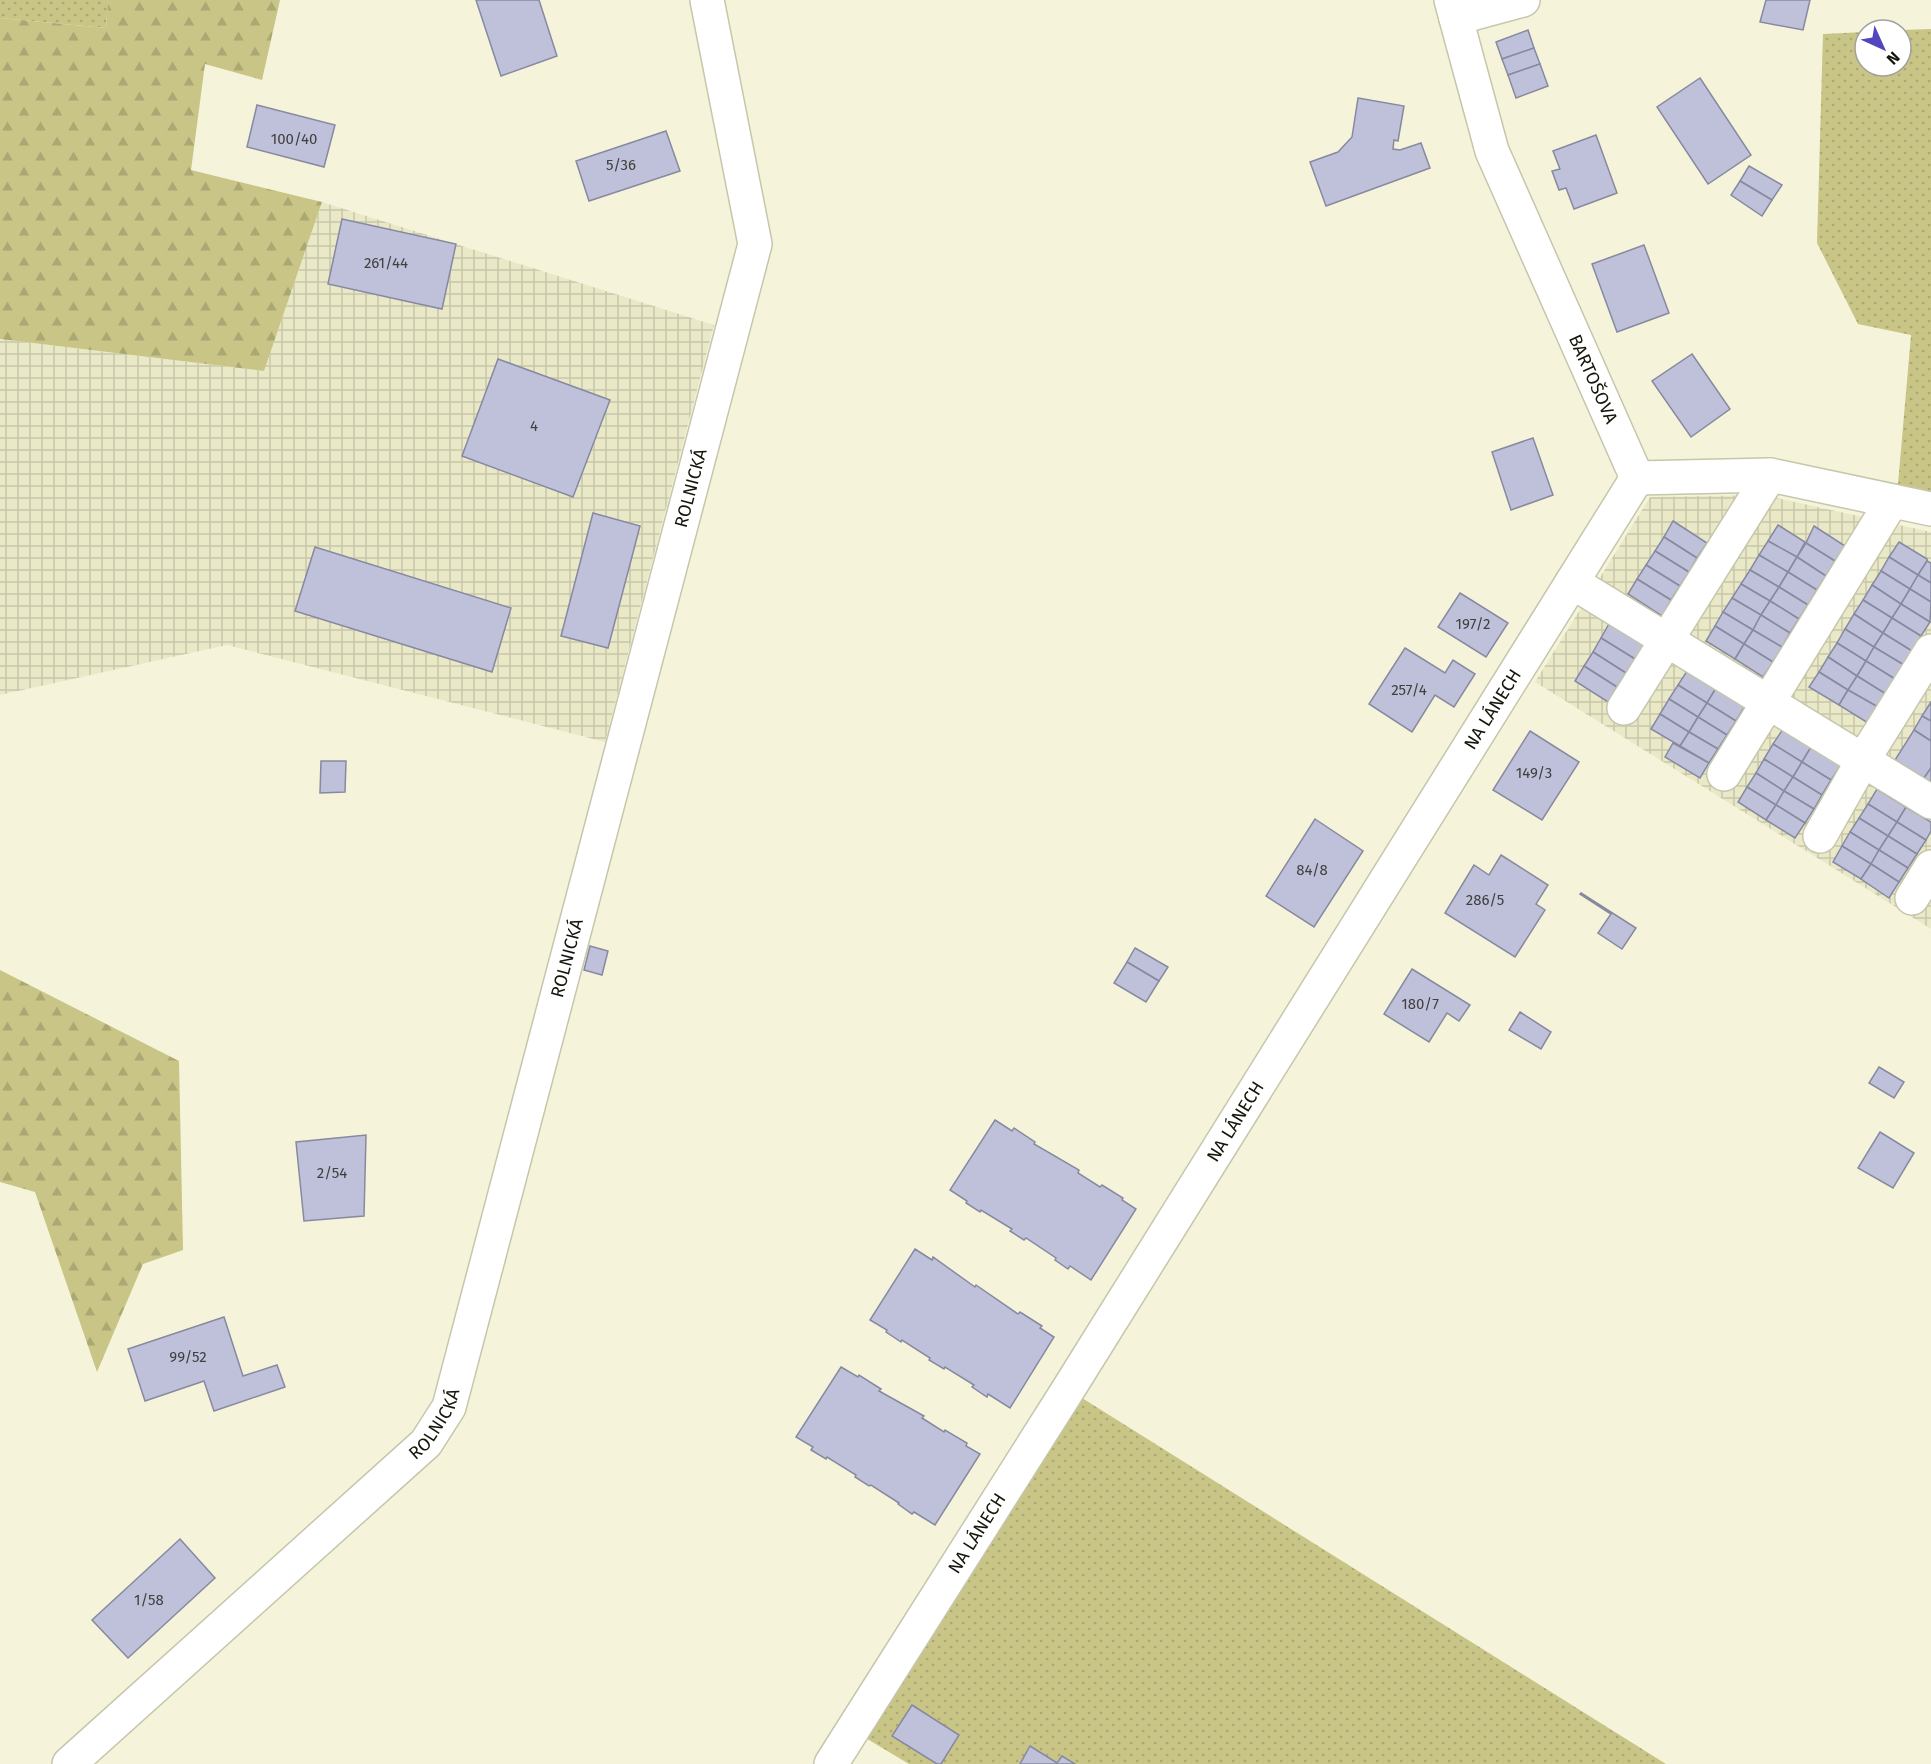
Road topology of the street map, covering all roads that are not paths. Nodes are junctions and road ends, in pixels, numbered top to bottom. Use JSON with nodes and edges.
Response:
{"nodes":[{"id":1,"x":707,"y":0,"type":"edge"},
{"id":2,"x":1523,"y":0,"type":"edge"},
{"id":3,"x":1453,"y":9,"type":"edge"},
{"id":4,"x":1770,"y":475,"type":"junction"},
{"id":5,"x":1636,"y":478,"type":"junction"},
{"id":6,"x":1892,"y":501,"type":"junction"},
{"id":7,"x":1931,"y":509,"type":"edge"},
{"id":8,"x":1572,"y":582,"type":"junction"},
{"id":9,"x":1667,"y":640,"type":"junction"},
{"id":10,"x":1931,"y":651,"type":"edge"},
{"id":11,"x":1768,"y":702,"type":"junction"},
{"id":12,"x":1624,"y":708,"type":"dead end"},
{"id":13,"x":1863,"y":760,"type":"junction"},
{"id":14,"x":1724,"y":774,"type":"dead end"},
{"id":15,"x":1931,"y":802,"type":"edge"},
{"id":16,"x":1820,"y":836,"type":"dead end"},
{"id":17,"x":1931,"y":867,"type":"edge"},
{"id":18,"x":1912,"y":898,"type":"dead end"},
{"id":19,"x":69,"y":1764,"type":"edge"},
{"id":20,"x":831,"y":1764,"type":"edge"}],
"edges":[{"from":1,"to":19,"type":"street","name":"ROLNICKÁ"},
{"from":2,"to":3,"type":"street"},
{"from":3,"to":5,"type":"street","name":"BARTOŠOVA"},
{"from":4,"to":5,"type":"street"},
{"from":4,"to":6,"type":"street"},
{"from":4,"to":9,"type":"street"},
{"from":5,"to":8,"type":"street","name":"NA LÁNECH"},
{"from":6,"to":7,"type":"street"},
{"from":6,"to":11,"type":"street"},
{"from":8,"to":9,"type":"street"},
{"from":8,"to":20,"type":"street","name":"NA LÁNECH"},
{"from":9,"to":11,"type":"street"},
{"from":9,"to":12,"type":"street"},
{"from":10,"to":13,"type":"street"},
{"from":11,"to":13,"type":"street"},
{"from":11,"to":14,"type":"street"},
{"from":13,"to":15,"type":"street"},
{"from":13,"to":16,"type":"street"},
{"from":17,"to":18,"type":"street"}]}
